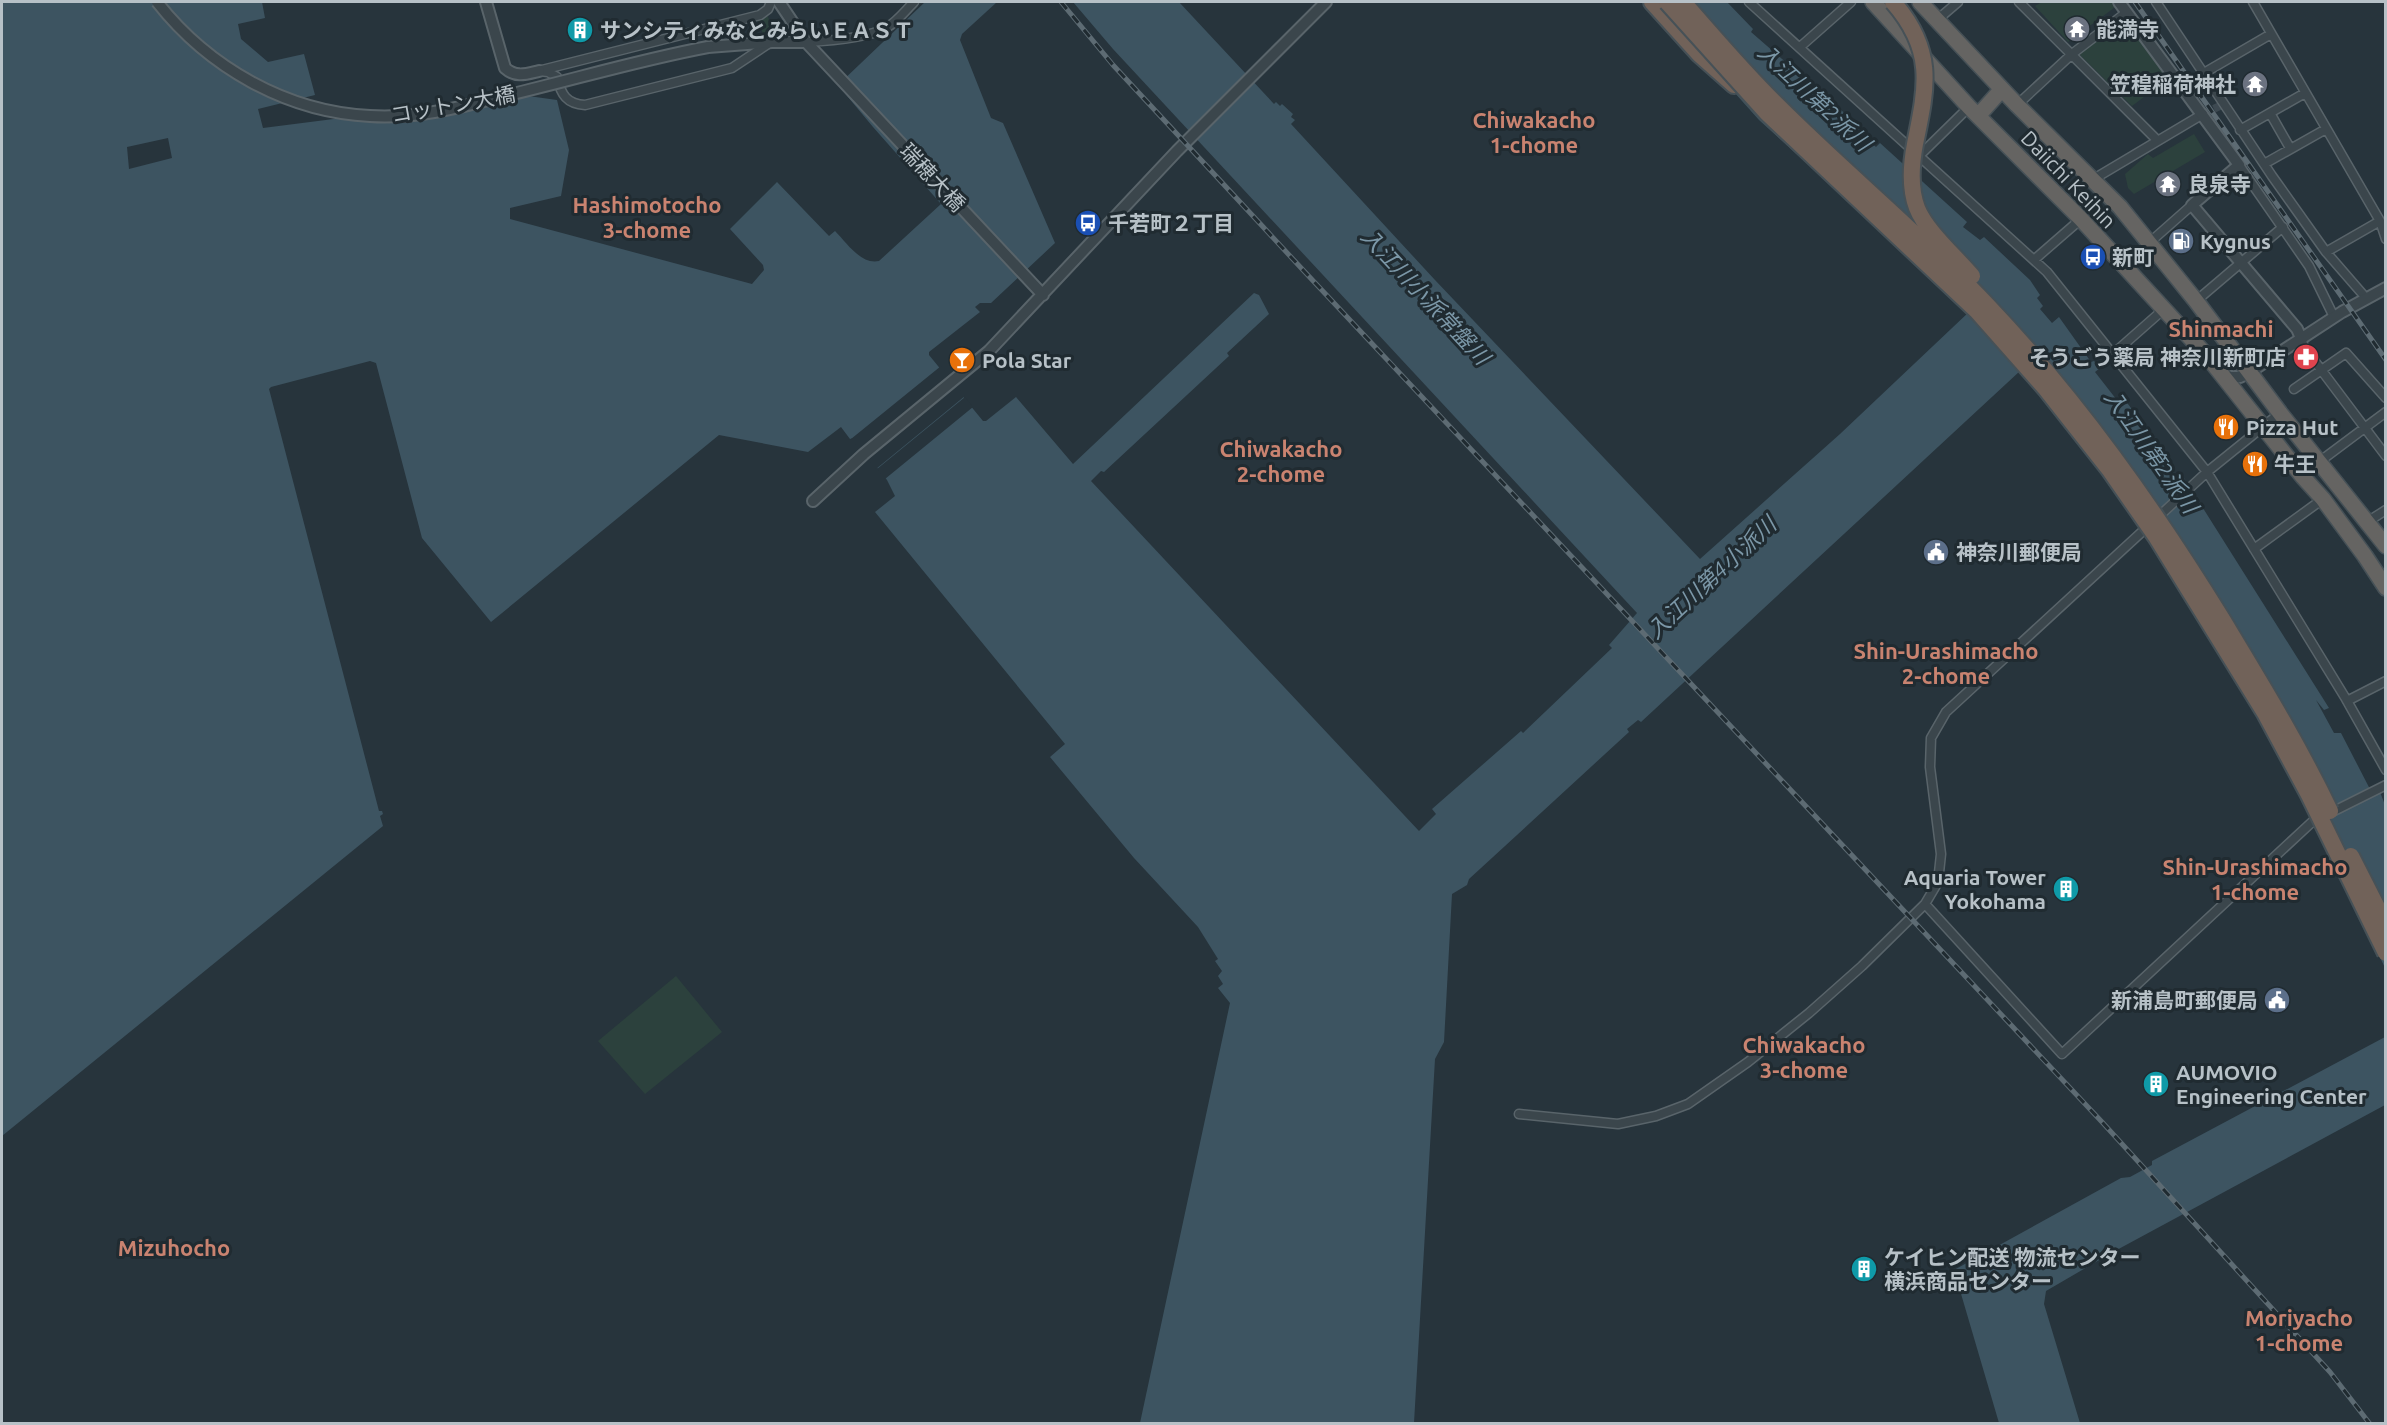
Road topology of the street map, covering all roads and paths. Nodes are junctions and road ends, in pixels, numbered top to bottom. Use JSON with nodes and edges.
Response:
{"nodes":[{"id":1,"x":157,"y":2,"type":"edge"},
{"id":2,"x":486,"y":2,"type":"edge"},
{"id":3,"x":771,"y":2,"type":"edge"},
{"id":4,"x":779,"y":2,"type":"edge"},
{"id":5,"x":914,"y":2,"type":"edge"},
{"id":6,"x":1326,"y":2,"type":"edge"},
{"id":7,"x":1652,"y":2,"type":"edge"},
{"id":8,"x":1667,"y":2,"type":"edge"},
{"id":9,"x":1683,"y":2,"type":"edge"},
{"id":10,"x":1749,"y":2,"type":"edge"},
{"id":11,"x":1851,"y":2,"type":"edge"},
{"id":12,"x":1873,"y":2,"type":"edge"},
{"id":13,"x":1893,"y":2,"type":"edge"},
{"id":14,"x":1920,"y":2,"type":"edge"},
{"id":15,"x":1958,"y":2,"type":"edge"},
{"id":16,"x":2019,"y":2,"type":"edge"},
{"id":17,"x":2119,"y":2,"type":"edge"},
{"id":18,"x":2156,"y":2,"type":"edge"},
{"id":19,"x":2253,"y":2,"type":"edge"},
{"id":20,"x":2127,"y":12,"type":"junction"},
{"id":21,"x":1936,"y":20,"type":"junction"},
{"id":22,"x":2271,"y":34,"type":"junction"},
{"id":23,"x":772,"y":42,"type":"junction"},
{"id":24,"x":806,"y":42,"type":"junction"},
{"id":25,"x":1800,"y":47,"type":"junction"},
{"id":26,"x":2072,"y":54,"type":"junction"},
{"id":27,"x":568,"y":63,"type":"junction"},
{"id":28,"x":539,"y":71,"type":"junction"},
{"id":29,"x":2204,"y":73,"type":"junction"},
{"id":30,"x":557,"y":77,"type":"junction"},
{"id":31,"x":2002,"y":89,"type":"junction"},
{"id":32,"x":2306,"y":93,"type":"junction"},
{"id":33,"x":2017,"y":105,"type":"junction"},
{"id":34,"x":1973,"y":111,"type":"junction"},
{"id":35,"x":1767,"y":113,"type":"junction"},
{"id":36,"x":2270,"y":113,"type":"junction"},
{"id":37,"x":2203,"y":114,"type":"junction"},
{"id":38,"x":2326,"y":129,"type":"junction"},
{"id":39,"x":2240,"y":130,"type":"junction"},
{"id":40,"x":2157,"y":140,"type":"junction"},
{"id":41,"x":2290,"y":148,"type":"junction"},
{"id":42,"x":1920,"y":155,"type":"junction"},
{"id":43,"x":2264,"y":164,"type":"junction"},
{"id":44,"x":2240,"y":165,"type":"junction"},
{"id":45,"x":2092,"y":180,"type":"junction"},
{"id":46,"x":2192,"y":206,"type":"junction"},
{"id":47,"x":2081,"y":219,"type":"junction"},
{"id":48,"x":2380,"y":221,"type":"junction"},
{"id":49,"x":2283,"y":227,"type":"junction"},
{"id":50,"x":2385,"y":238,"type":"edge"},
{"id":51,"x":2149,"y":243,"type":"junction"},
{"id":52,"x":2326,"y":252,"type":"junction"},
{"id":53,"x":2036,"y":259,"type":"junction"},
{"id":54,"x":2241,"y":262,"type":"junction"},
{"id":55,"x":2385,"y":288,"type":"edge"},
{"id":56,"x":1043,"y":295,"type":"junction"},
{"id":57,"x":2366,"y":298,"type":"junction"},
{"id":58,"x":2196,"y":301,"type":"junction"},
{"id":59,"x":2164,"y":309,"type":"junction"},
{"id":60,"x":2334,"y":317,"type":"junction"},
{"id":61,"x":2301,"y":338,"type":"junction"},
{"id":62,"x":2113,"y":354,"type":"junction"},
{"id":63,"x":2321,"y":369,"type":"junction"},
{"id":64,"x":2250,"y":372,"type":"junction"},
{"id":65,"x":2225,"y":377,"type":"junction"},
{"id":66,"x":2294,"y":389,"type":"dead end"},
{"id":67,"x":2385,"y":398,"type":"edge"},
{"id":68,"x":2385,"y":412,"type":"edge"},
{"id":69,"x":2280,"y":413,"type":"junction"},
{"id":70,"x":2263,"y":425,"type":"junction"},
{"id":71,"x":2365,"y":428,"type":"junction"},
{"id":72,"x":2385,"y":456,"type":"edge"},
{"id":73,"x":2119,"y":462,"type":"junction"},
{"id":74,"x":2319,"y":462,"type":"junction"},
{"id":75,"x":2207,"y":472,"type":"junction"},
{"id":76,"x":813,"y":501,"type":"dead end"},
{"id":77,"x":2316,"y":504,"type":"dead end"},
{"id":78,"x":2385,"y":510,"type":"edge"},
{"id":79,"x":2367,"y":522,"type":"junction"},
{"id":80,"x":2385,"y":546,"type":"edge"},
{"id":81,"x":2254,"y":549,"type":"junction"},
{"id":82,"x":2385,"y":588,"type":"edge"},
{"id":83,"x":2385,"y":681,"type":"edge"},
{"id":84,"x":2347,"y":701,"type":"junction"},
{"id":85,"x":2385,"y":770,"type":"edge"},
{"id":86,"x":2385,"y":785,"type":"edge"},
{"id":87,"x":1925,"y":904,"type":"junction"},
{"id":88,"x":2385,"y":925,"type":"edge"},
{"id":89,"x":2385,"y":953,"type":"edge"},
{"id":90,"x":1519,"y":1114,"type":"dead end"}],
"edges":[{"from":1,"to":23,"type":"street","name":"コットン大橋","bridge":true},
{"from":2,"to":28,"type":"street"},
{"from":3,"to":27,"type":"street"},
{"from":4,"to":24,"type":"street","name":"瑞穂大橋"},
{"from":5,"to":24,"type":"street"},
{"from":6,"to":56,"type":"street"},
{"from":7,"to":35,"type":"highway","bridge":true},
{"from":8,"to":35,"type":"highway","bridge":true},
{"from":9,"to":73,"type":"highway","bridge":true},
{"from":10,"to":25,"type":"street"},
{"from":11,"to":25,"type":"street"},
{"from":12,"to":34,"type":"highway","name":"Daiichi Keihin"},
{"from":13,"to":73,"type":"highway","bridge":true},
{"from":14,"to":21,"type":"highway","name":"Daiichi Keihin"},
{"from":15,"to":21,"type":"street"},
{"from":16,"to":26,"type":"street"},
{"from":17,"to":20,"type":"street"},
{"from":18,"to":29,"type":"street"},
{"from":19,"to":22,"type":"street"},
{"from":20,"to":26,"type":"street"},
{"from":20,"to":37,"type":"street"},
{"from":21,"to":31,"type":"highway","name":"Daiichi Keihin"},
{"from":22,"to":29,"type":"street"},
{"from":22,"to":32,"type":"street"},
{"from":23,"to":24,"type":"street","name":"コットン大橋"},
{"from":23,"to":30,"type":"street"},
{"from":24,"to":56,"type":"street","name":"瑞穂大橋"},
{"from":25,"to":42,"type":"street"},
{"from":26,"to":33,"type":"street"},
{"from":26,"to":40,"type":"street"},
{"from":27,"to":28,"type":"street"},
{"from":27,"to":30,"type":"street"},
{"from":28,"to":30,"type":"street"},
{"from":29,"to":39,"type":"street"},
{"from":31,"to":33,"type":"highway","name":"Daiichi Keihin"},
{"from":31,"to":34,"type":"highway"},
{"from":32,"to":36,"type":"street"},
{"from":32,"to":38,"type":"street"},
{"from":33,"to":45,"type":"highway","name":"Daiichi Keihin"},
{"from":34,"to":42,"type":"street"},
{"from":34,"to":47,"type":"highway","name":"Daiichi Keihin"},
{"from":35,"to":89,"type":"highway","bridge":true},
{"from":36,"to":39,"type":"street"},
{"from":36,"to":41,"type":"street"},
{"from":37,"to":40,"type":"street"},
{"from":37,"to":44,"type":"street"},
{"from":38,"to":41,"type":"street"},
{"from":38,"to":48,"type":"street"},
{"from":39,"to":43,"type":"street"},
{"from":40,"to":45,"type":"street"},
{"from":41,"to":43,"type":"street"},
{"from":42,"to":53,"type":"street"},
{"from":43,"to":52,"type":"street"},
{"from":44,"to":46,"type":"street"},
{"from":44,"to":49,"type":"street"},
{"from":45,"to":51,"type":"highway","name":"Daiichi Keihin"},
{"from":46,"to":51,"type":"street"},
{"from":46,"to":54,"type":"street"},
{"from":47,"to":53,"type":"street"},
{"from":47,"to":59,"type":"highway","name":"Daiichi Keihin"},
{"from":48,"to":50,"type":"street"},
{"from":48,"to":52,"type":"street"},
{"from":49,"to":54,"type":"street"},
{"from":49,"to":60,"type":"street"},
{"from":51,"to":58,"type":"highway","name":"Daiichi Keihin"},
{"from":52,"to":57,"type":"street"},
{"from":53,"to":62,"type":"street"},
{"from":54,"to":58,"type":"street"},
{"from":54,"to":61,"type":"street"},
{"from":55,"to":57,"type":"street"},
{"from":56,"to":76,"type":"street"},
{"from":57,"to":60,"type":"street"},
{"from":58,"to":64,"type":"highway","name":"Daiichi Keihin"},
{"from":59,"to":62,"type":"street"},
{"from":59,"to":65,"type":"highway","name":"Daiichi Keihin"},
{"from":60,"to":61,"type":"street"},
{"from":61,"to":63,"type":"street"},
{"from":61,"to":64,"type":"street"},
{"from":62,"to":75,"type":"street"},
{"from":63,"to":66,"type":"street"},
{"from":63,"to":67,"type":"street"},
{"from":63,"to":71,"type":"street"},
{"from":64,"to":65,"type":"street"},
{"from":64,"to":69,"type":"highway","name":"Daiichi Keihin"},
{"from":65,"to":70,"type":"highway","name":"Daiichi Keihin"},
{"from":68,"to":71,"type":"street"},
{"from":69,"to":70,"type":"street"},
{"from":69,"to":74,"type":"highway","name":"Daiichi Keihin"},
{"from":70,"to":75,"type":"street"},
{"from":70,"to":82,"type":"highway","name":"Daiichi Keihin"},
{"from":71,"to":72,"type":"street"},
{"from":71,"to":74,"type":"street"},
{"from":73,"to":88,"type":"highway","bridge":true},
{"from":74,"to":79,"type":"highway","name":"Daiichi Keihin"},
{"from":75,"to":81,"type":"street"},
{"from":75,"to":87,"type":"street","bridge":true},
{"from":77,"to":81,"type":"street"},
{"from":78,"to":79,"type":"street"},
{"from":79,"to":80,"type":"highway","name":"Daiichi Keihin"},
{"from":81,"to":84,"type":"street"},
{"from":83,"to":84,"type":"street"},
{"from":84,"to":85,"type":"street"},
{"from":86,"to":87,"type":"street","bridge":true},
{"from":87,"to":90,"type":"street"}]}
